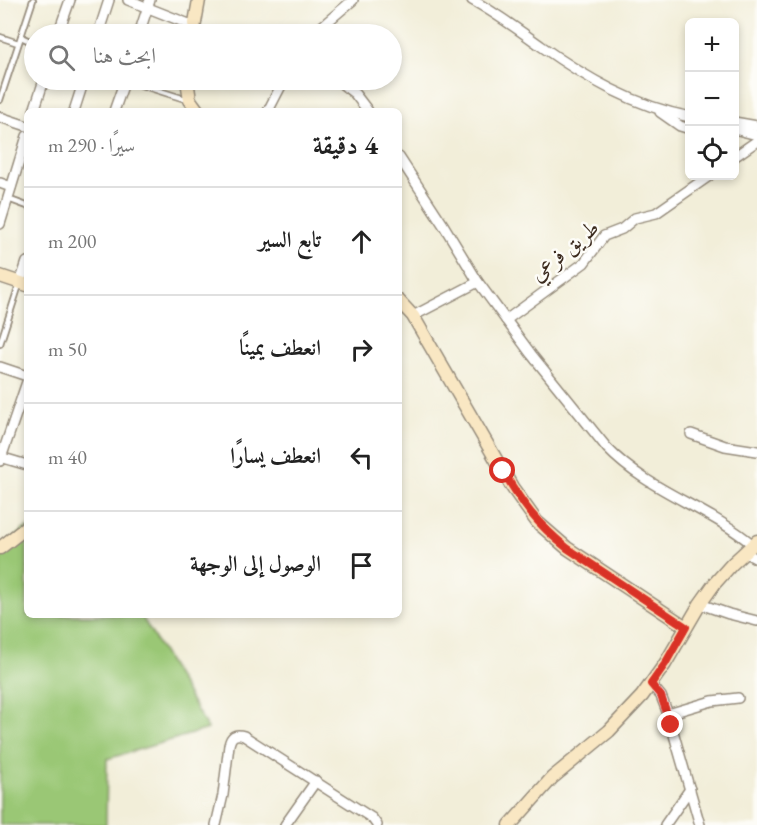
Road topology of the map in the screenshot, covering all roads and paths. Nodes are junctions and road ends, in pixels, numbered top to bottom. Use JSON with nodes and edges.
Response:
{"nodes":[{"id":1,"x":33,"y":0,"type":"edge"},
{"id":2,"x":70,"y":0,"type":"edge"},
{"id":3,"x":110,"y":0,"type":"edge"},
{"id":4,"x":128,"y":0,"type":"edge"},
{"id":5,"x":199,"y":0,"type":"edge"},
{"id":6,"x":353,"y":0,"type":"edge"},
{"id":7,"x":472,"y":0,"type":"edge"},
{"id":8,"x":149,"y":4,"type":"edge"},
{"id":9,"x":25,"y":24,"type":"edge"},
{"id":10,"x":62,"y":24,"type":"edge"},
{"id":11,"x":102,"y":24,"type":"edge"},
{"id":12,"x":142,"y":24,"type":"edge"},
{"id":13,"x":184,"y":24,"type":"edge"},
{"id":14,"x":195,"y":24,"type":"edge"},
{"id":15,"x":325,"y":24,"type":"edge"},
{"id":16,"x":24,"y":28,"type":"edge"},
{"id":17,"x":0,"y":37,"type":"edge"},
{"id":18,"x":21,"y":37,"type":"junction"},
{"id":19,"x":24,"y":38,"type":"edge"},
{"id":20,"x":18,"y":43,"type":"junction"},
{"id":21,"x":41,"y":90,"type":"edge"},
{"id":22,"x":81,"y":90,"type":"edge"},
{"id":23,"x":121,"y":90,"type":"edge"},
{"id":24,"x":158,"y":90,"type":"edge"},
{"id":25,"x":188,"y":90,"type":"edge"},
{"id":26,"x":279,"y":90,"type":"edge"},
{"id":27,"x":350,"y":90,"type":"edge"},
{"id":28,"x":0,"y":100,"type":"edge"},
{"id":29,"x":190,"y":100,"type":"junction"},
{"id":30,"x":651,"y":106,"type":"junction"},
{"id":31,"x":35,"y":108,"type":"edge"},
{"id":32,"x":75,"y":108,"type":"edge"},
{"id":33,"x":115,"y":108,"type":"edge"},
{"id":34,"x":196,"y":108,"type":"edge"},
{"id":35,"x":270,"y":108,"type":"edge"},
{"id":36,"x":366,"y":108,"type":"edge"},
{"id":37,"x":685,"y":116,"type":"edge"},
{"id":38,"x":0,"y":117,"type":"edge"},
{"id":39,"x":739,"y":123,"type":"edge"},
{"id":40,"x":24,"y":125,"type":"edge"},
{"id":41,"x":757,"y":126,"type":"edge"},
{"id":42,"x":685,"y":128,"type":"edge"},
{"id":43,"x":739,"y":130,"type":"edge"},
{"id":44,"x":757,"y":135,"type":"edge"},
{"id":45,"x":757,"y":141,"type":"edge"},
{"id":46,"x":24,"y":146,"type":"edge"},
{"id":47,"x":739,"y":154,"type":"edge"},
{"id":48,"x":402,"y":162,"type":"edge"},
{"id":49,"x":703,"y":180,"type":"edge"},
{"id":50,"x":0,"y":183,"type":"edge"},
{"id":51,"x":11,"y":187,"type":"junction"},
{"id":52,"x":8,"y":199,"type":"junction"},
{"id":53,"x":24,"y":205,"type":"edge"},
{"id":54,"x":0,"y":224,"type":"edge"},
{"id":55,"x":0,"y":276,"type":"edge"},
{"id":56,"x":478,"y":282,"type":"junction"},
{"id":57,"x":24,"y":284,"type":"edge"},
{"id":58,"x":402,"y":304,"type":"edge"},
{"id":59,"x":412,"y":316,"type":"junction"},
{"id":60,"x":506,"y":320,"type":"junction"},
{"id":61,"x":0,"y":344,"type":"edge"},
{"id":62,"x":0,"y":367,"type":"edge"},
{"id":63,"x":24,"y":375,"type":"edge"},
{"id":64,"x":24,"y":390,"type":"edge"},
{"id":65,"x":692,"y":434,"type":"dead end"},
{"id":66,"x":757,"y":451,"type":"edge"},
{"id":67,"x":0,"y":458,"type":"edge"},
{"id":68,"x":24,"y":464,"type":"edge"},
{"id":69,"x":24,"y":529,"type":"edge"},
{"id":70,"x":751,"y":546,"type":"edge"},
{"id":71,"x":0,"y":548,"type":"edge"},
{"id":72,"x":757,"y":559,"type":"edge"},
{"id":73,"x":700,"y":604,"type":"junction"},
{"id":74,"x":757,"y":621,"type":"edge"},
{"id":75,"x":686,"y":627,"type":"junction"},
{"id":76,"x":651,"y":684,"type":"junction"},
{"id":77,"x":738,"y":698,"type":"dead end"},
{"id":78,"x":668,"y":714,"type":"junction"},
{"id":79,"x":316,"y":781,"type":"junction"},
{"id":80,"x":690,"y":789,"type":"junction"},
{"id":81,"x":216,"y":825,"type":"edge"},
{"id":82,"x":285,"y":825,"type":"edge"},
{"id":83,"x":377,"y":825,"type":"edge"},
{"id":84,"x":510,"y":825,"type":"edge"},
{"id":85,"x":665,"y":825,"type":"edge"},
{"id":86,"x":700,"y":825,"type":"edge"}],
"edges":[{"from":1,"to":9,"type":"lane"},
{"from":2,"to":10,"type":"street"},
{"from":3,"to":11,"type":"street"},
{"from":4,"to":8,"type":"street"},
{"from":5,"to":14,"type":"street"},
{"from":6,"to":15,"type":"street"},
{"from":7,"to":30,"type":"street"},
{"from":8,"to":12,"type":"street"},
{"from":8,"to":13,"type":"street"},
{"from":16,"to":18,"type":"lane"},
{"from":17,"to":20,"type":"lane"},
{"from":18,"to":19,"type":"lane"},
{"from":18,"to":20,"type":"lane"},
{"from":20,"to":28,"type":"lane"},
{"from":21,"to":31,"type":"street"},
{"from":22,"to":32,"type":"street"},
{"from":23,"to":33,"type":"street"},
{"from":24,"to":29,"type":"lane"},
{"from":25,"to":29,"type":"street"},
{"from":26,"to":35,"type":"street"},
{"from":27,"to":36,"type":"street"},
{"from":29,"to":34,"type":"street"},
{"from":30,"to":37,"type":"street"},
{"from":30,"to":42,"type":"street"},
{"from":38,"to":40,"type":"street"},
{"from":39,"to":41,"type":"street"},
{"from":43,"to":44,"type":"street"},
{"from":45,"to":47,"type":"street"},
{"from":46,"to":51,"type":"street"},
{"from":48,"to":56,"type":"street"},
{"from":49,"to":60,"type":"street","name":"طريق فرعي"},
{"from":50,"to":51,"type":"street"},
{"from":51,"to":52,"type":"street"},
{"from":52,"to":53,"type":"lane"},
{"from":52,"to":54,"type":"street"},
{"from":55,"to":57,"type":"street"},
{"from":56,"to":59,"type":"street"},
{"from":56,"to":60,"type":"street"},
{"from":57,"to":61,"type":"lane"},
{"from":58,"to":59,"type":"street"},
{"from":59,"to":75,"type":"street"},
{"from":60,"to":70,"type":"street"},
{"from":62,"to":63,"type":"street"},
{"from":64,"to":67,"type":"street"},
{"from":65,"to":66,"type":"street"},
{"from":67,"to":68,"type":"street"},
{"from":69,"to":71,"type":"street"},
{"from":70,"to":72,"type":"street"},
{"from":70,"to":73,"type":"street"},
{"from":73,"to":74,"type":"street"},
{"from":73,"to":75,"type":"street"},
{"from":75,"to":76,"type":"street"},
{"from":76,"to":78,"type":"street"},
{"from":76,"to":84,"type":"street"},
{"from":77,"to":78,"type":"street"},
{"from":78,"to":80,"type":"street"},
{"from":79,"to":81,"type":"street"},
{"from":79,"to":82,"type":"street"},
{"from":79,"to":83,"type":"street"},
{"from":80,"to":85,"type":"street"},
{"from":80,"to":86,"type":"street"}]}
